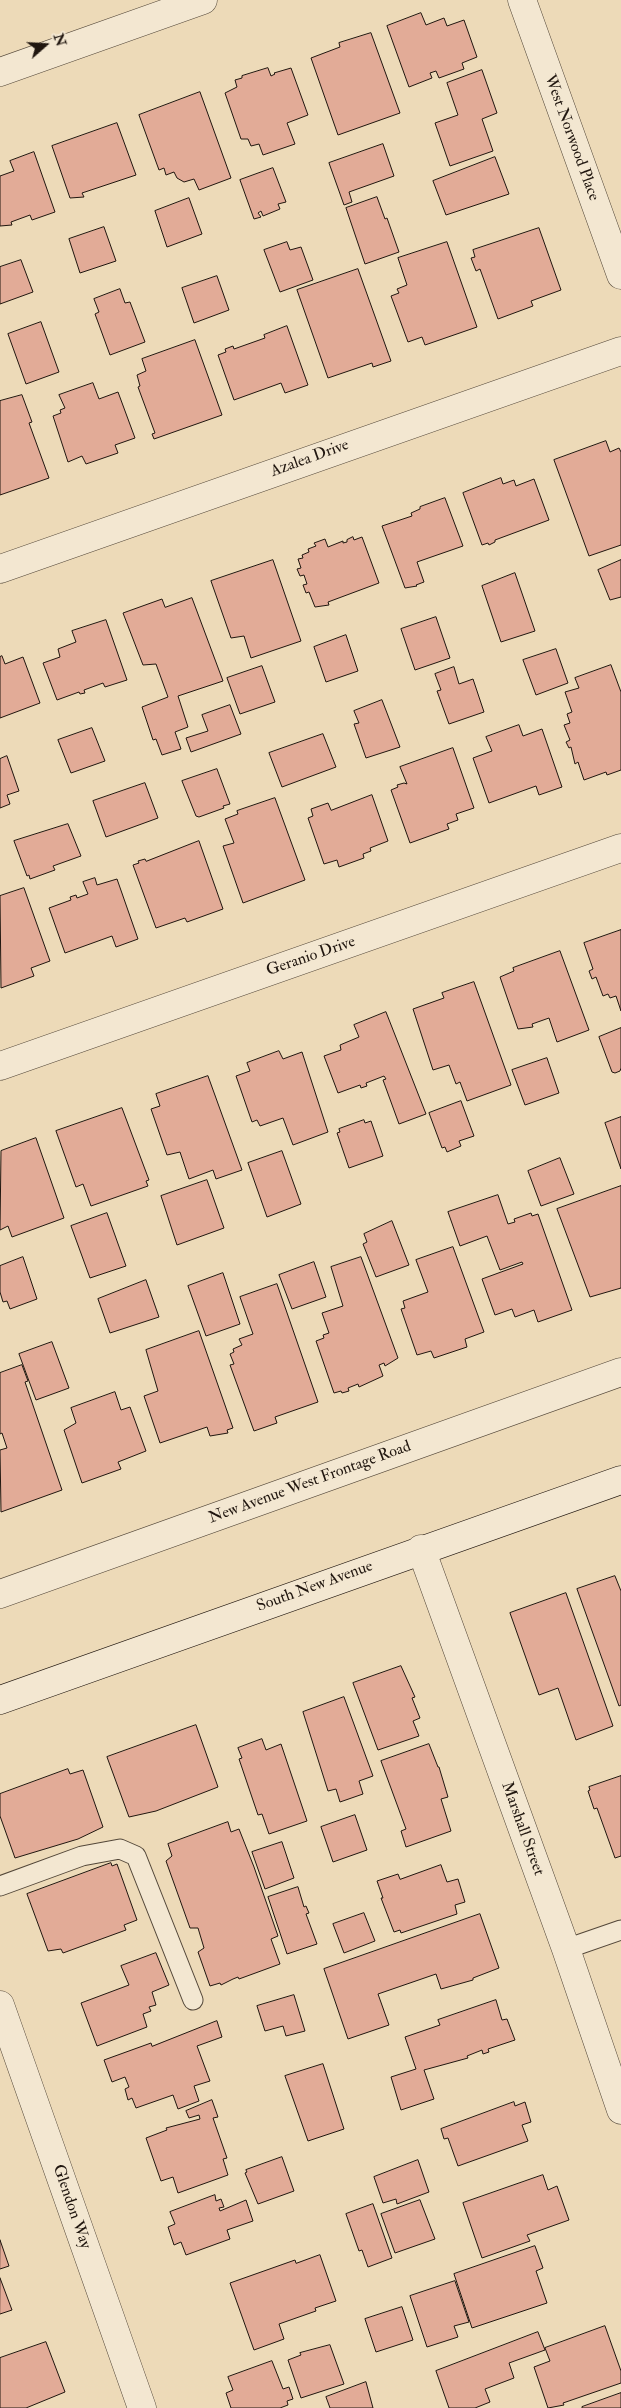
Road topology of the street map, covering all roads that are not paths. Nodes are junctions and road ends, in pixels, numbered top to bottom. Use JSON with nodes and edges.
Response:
{"nodes":[{"id":1,"x":203,"y":0,"type":"edge"},
{"id":2,"x":522,"y":0,"type":"edge"},
{"id":3,"x":0,"y":72,"type":"edge"},
{"id":4,"x":621,"y":275,"type":"edge"},
{"id":5,"x":621,"y":351,"type":"edge"},
{"id":6,"x":0,"y":569,"type":"edge"},
{"id":7,"x":621,"y":848,"type":"edge"},
{"id":8,"x":0,"y":1066,"type":"edge"},
{"id":9,"x":621,"y":1372,"type":"edge"},
{"id":10,"x":621,"y":1480,"type":"edge"},
{"id":11,"x":421,"y":1549,"type":"junction"},
{"id":12,"x":0,"y":1594,"type":"edge"},
{"id":13,"x":5,"y":1699,"type":"edge"},
{"id":14,"x":0,"y":1886,"type":"edge"},
{"id":15,"x":621,"y":1930,"type":"edge"},
{"id":16,"x":566,"y":1949,"type":"junction"},
{"id":17,"x":194,"y":2000,"type":"dead end"},
{"id":18,"x":0,"y":2005,"type":"edge"},
{"id":19,"x":621,"y":2110,"type":"edge"},
{"id":20,"x":142,"y":2408,"type":"edge"}],
"edges":[{"from":1,"to":3,"type":"street"},
{"from":2,"to":4,"type":"street","name":"West Norwood Place"},
{"from":5,"to":6,"type":"street","name":"Azalea Drive"},
{"from":7,"to":8,"type":"street","name":"Geranio Drive"},
{"from":9,"to":12,"type":"street","name":"New Avenue West Frontage Road"},
{"from":10,"to":11,"type":"street","name":"South New Avenue"},
{"from":11,"to":13,"type":"street","name":"South New Avenue"},
{"from":11,"to":16,"type":"street","name":"Marshall Street"},
{"from":14,"to":17,"type":"lane"},
{"from":15,"to":16,"type":"lane"},
{"from":16,"to":19,"type":"street","name":"Marshall Street"},
{"from":18,"to":20,"type":"street","name":"Glendon Way"}]}
